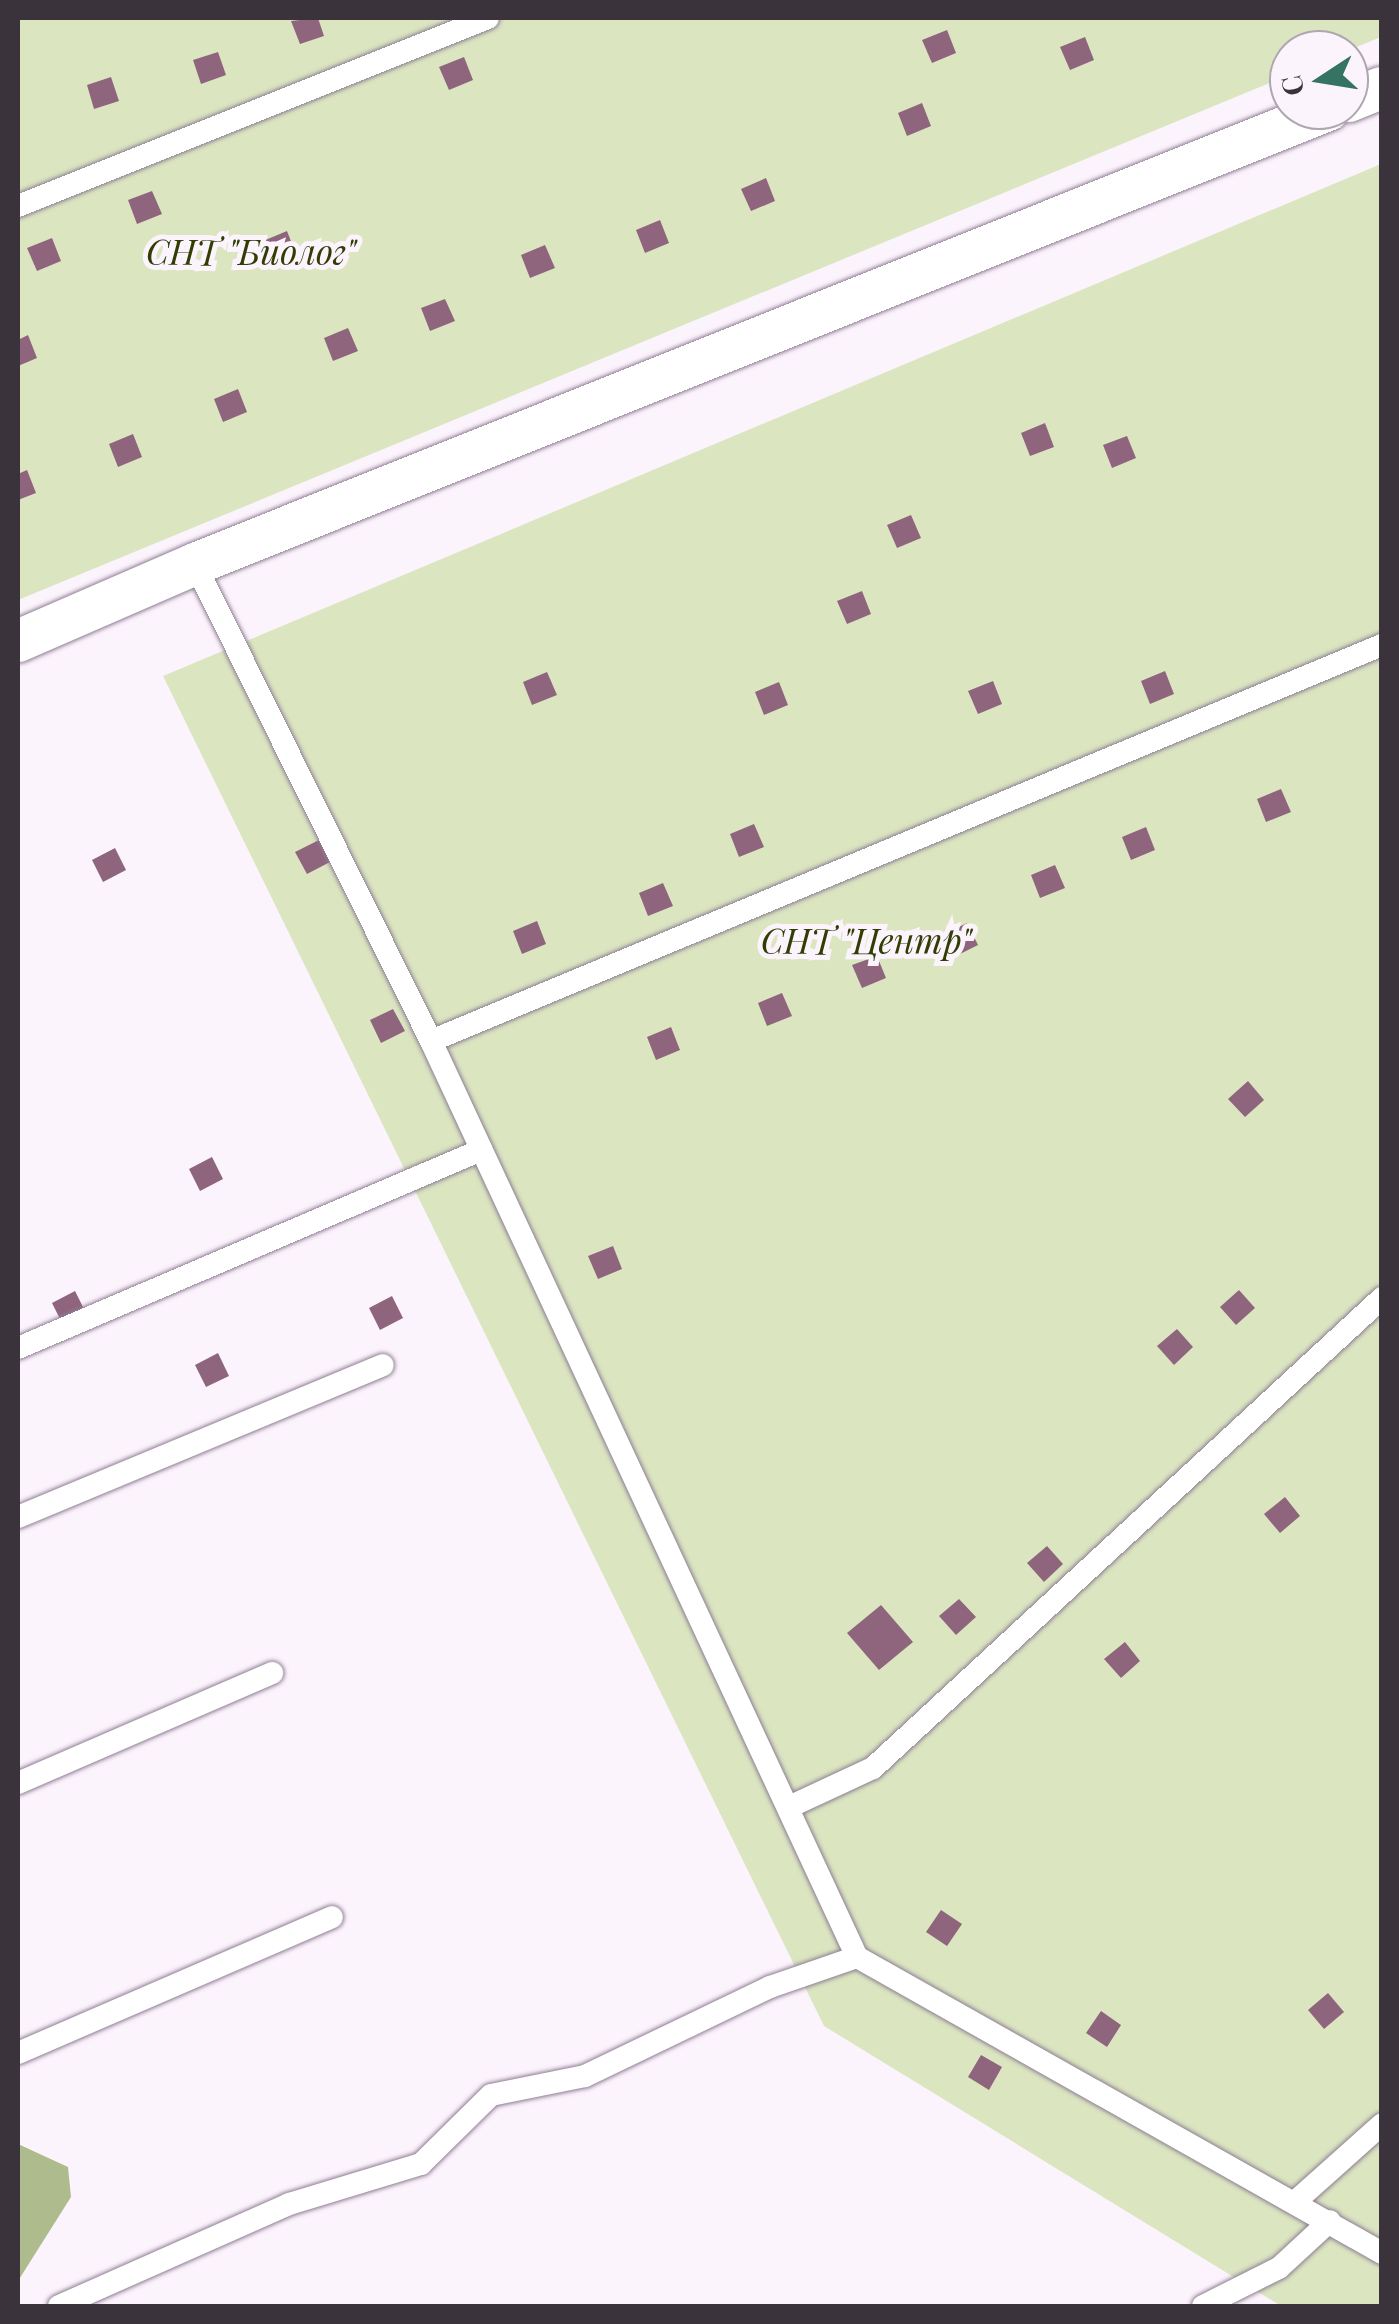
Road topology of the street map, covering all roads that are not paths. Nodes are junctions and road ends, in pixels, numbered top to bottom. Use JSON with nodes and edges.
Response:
{"nodes":[{"id":1,"x":488,"y":18,"type":"edge"},
{"id":2,"x":1278,"y":130,"type":"edge"},
{"id":3,"x":18,"y":206,"type":"edge"},
{"id":4,"x":195,"y":564,"type":"junction"},
{"id":5,"x":18,"y":641,"type":"edge"},
{"id":6,"x":1382,"y":644,"type":"edge"},
{"id":7,"x":430,"y":1041,"type":"junction"},
{"id":8,"x":482,"y":1150,"type":"junction"},
{"id":9,"x":1382,"y":1298,"type":"edge"},
{"id":10,"x":18,"y":1348,"type":"edge"},
{"id":11,"x":383,"y":1365,"type":"dead end"},
{"id":12,"x":18,"y":1517,"type":"edge"},
{"id":13,"x":272,"y":1673,"type":"dead end"},
{"id":14,"x":18,"y":1784,"type":"edge"},
{"id":15,"x":789,"y":1807,"type":"junction"},
{"id":16,"x":332,"y":1917,"type":"dead end"},
{"id":17,"x":857,"y":1957,"type":"junction"},
{"id":18,"x":18,"y":2053,"type":"edge"},
{"id":19,"x":1382,"y":2124,"type":"edge"},
{"id":20,"x":1296,"y":2200,"type":"junction"},
{"id":21,"x":1330,"y":2221,"type":"junction"},
{"id":22,"x":1382,"y":2253,"type":"edge"},
{"id":23,"x":59,"y":2306,"type":"edge"},
{"id":24,"x":1203,"y":2306,"type":"edge"}],
"edges":[{"from":1,"to":3,"type":"lane"},
{"from":2,"to":4,"type":"street"},
{"from":4,"to":5,"type":"street"},
{"from":4,"to":7,"type":"lane"},
{"from":6,"to":7,"type":"lane"},
{"from":7,"to":8,"type":"lane"},
{"from":8,"to":10,"type":"lane"},
{"from":8,"to":15,"type":"lane"},
{"from":9,"to":15,"type":"lane"},
{"from":11,"to":12,"type":"lane"},
{"from":13,"to":14,"type":"lane"},
{"from":15,"to":17,"type":"lane"},
{"from":16,"to":18,"type":"lane"},
{"from":17,"to":20,"type":"lane"},
{"from":17,"to":23,"type":"lane"},
{"from":19,"to":20,"type":"lane"},
{"from":20,"to":21,"type":"lane"},
{"from":21,"to":22,"type":"lane"},
{"from":21,"to":24,"type":"lane"}]}
